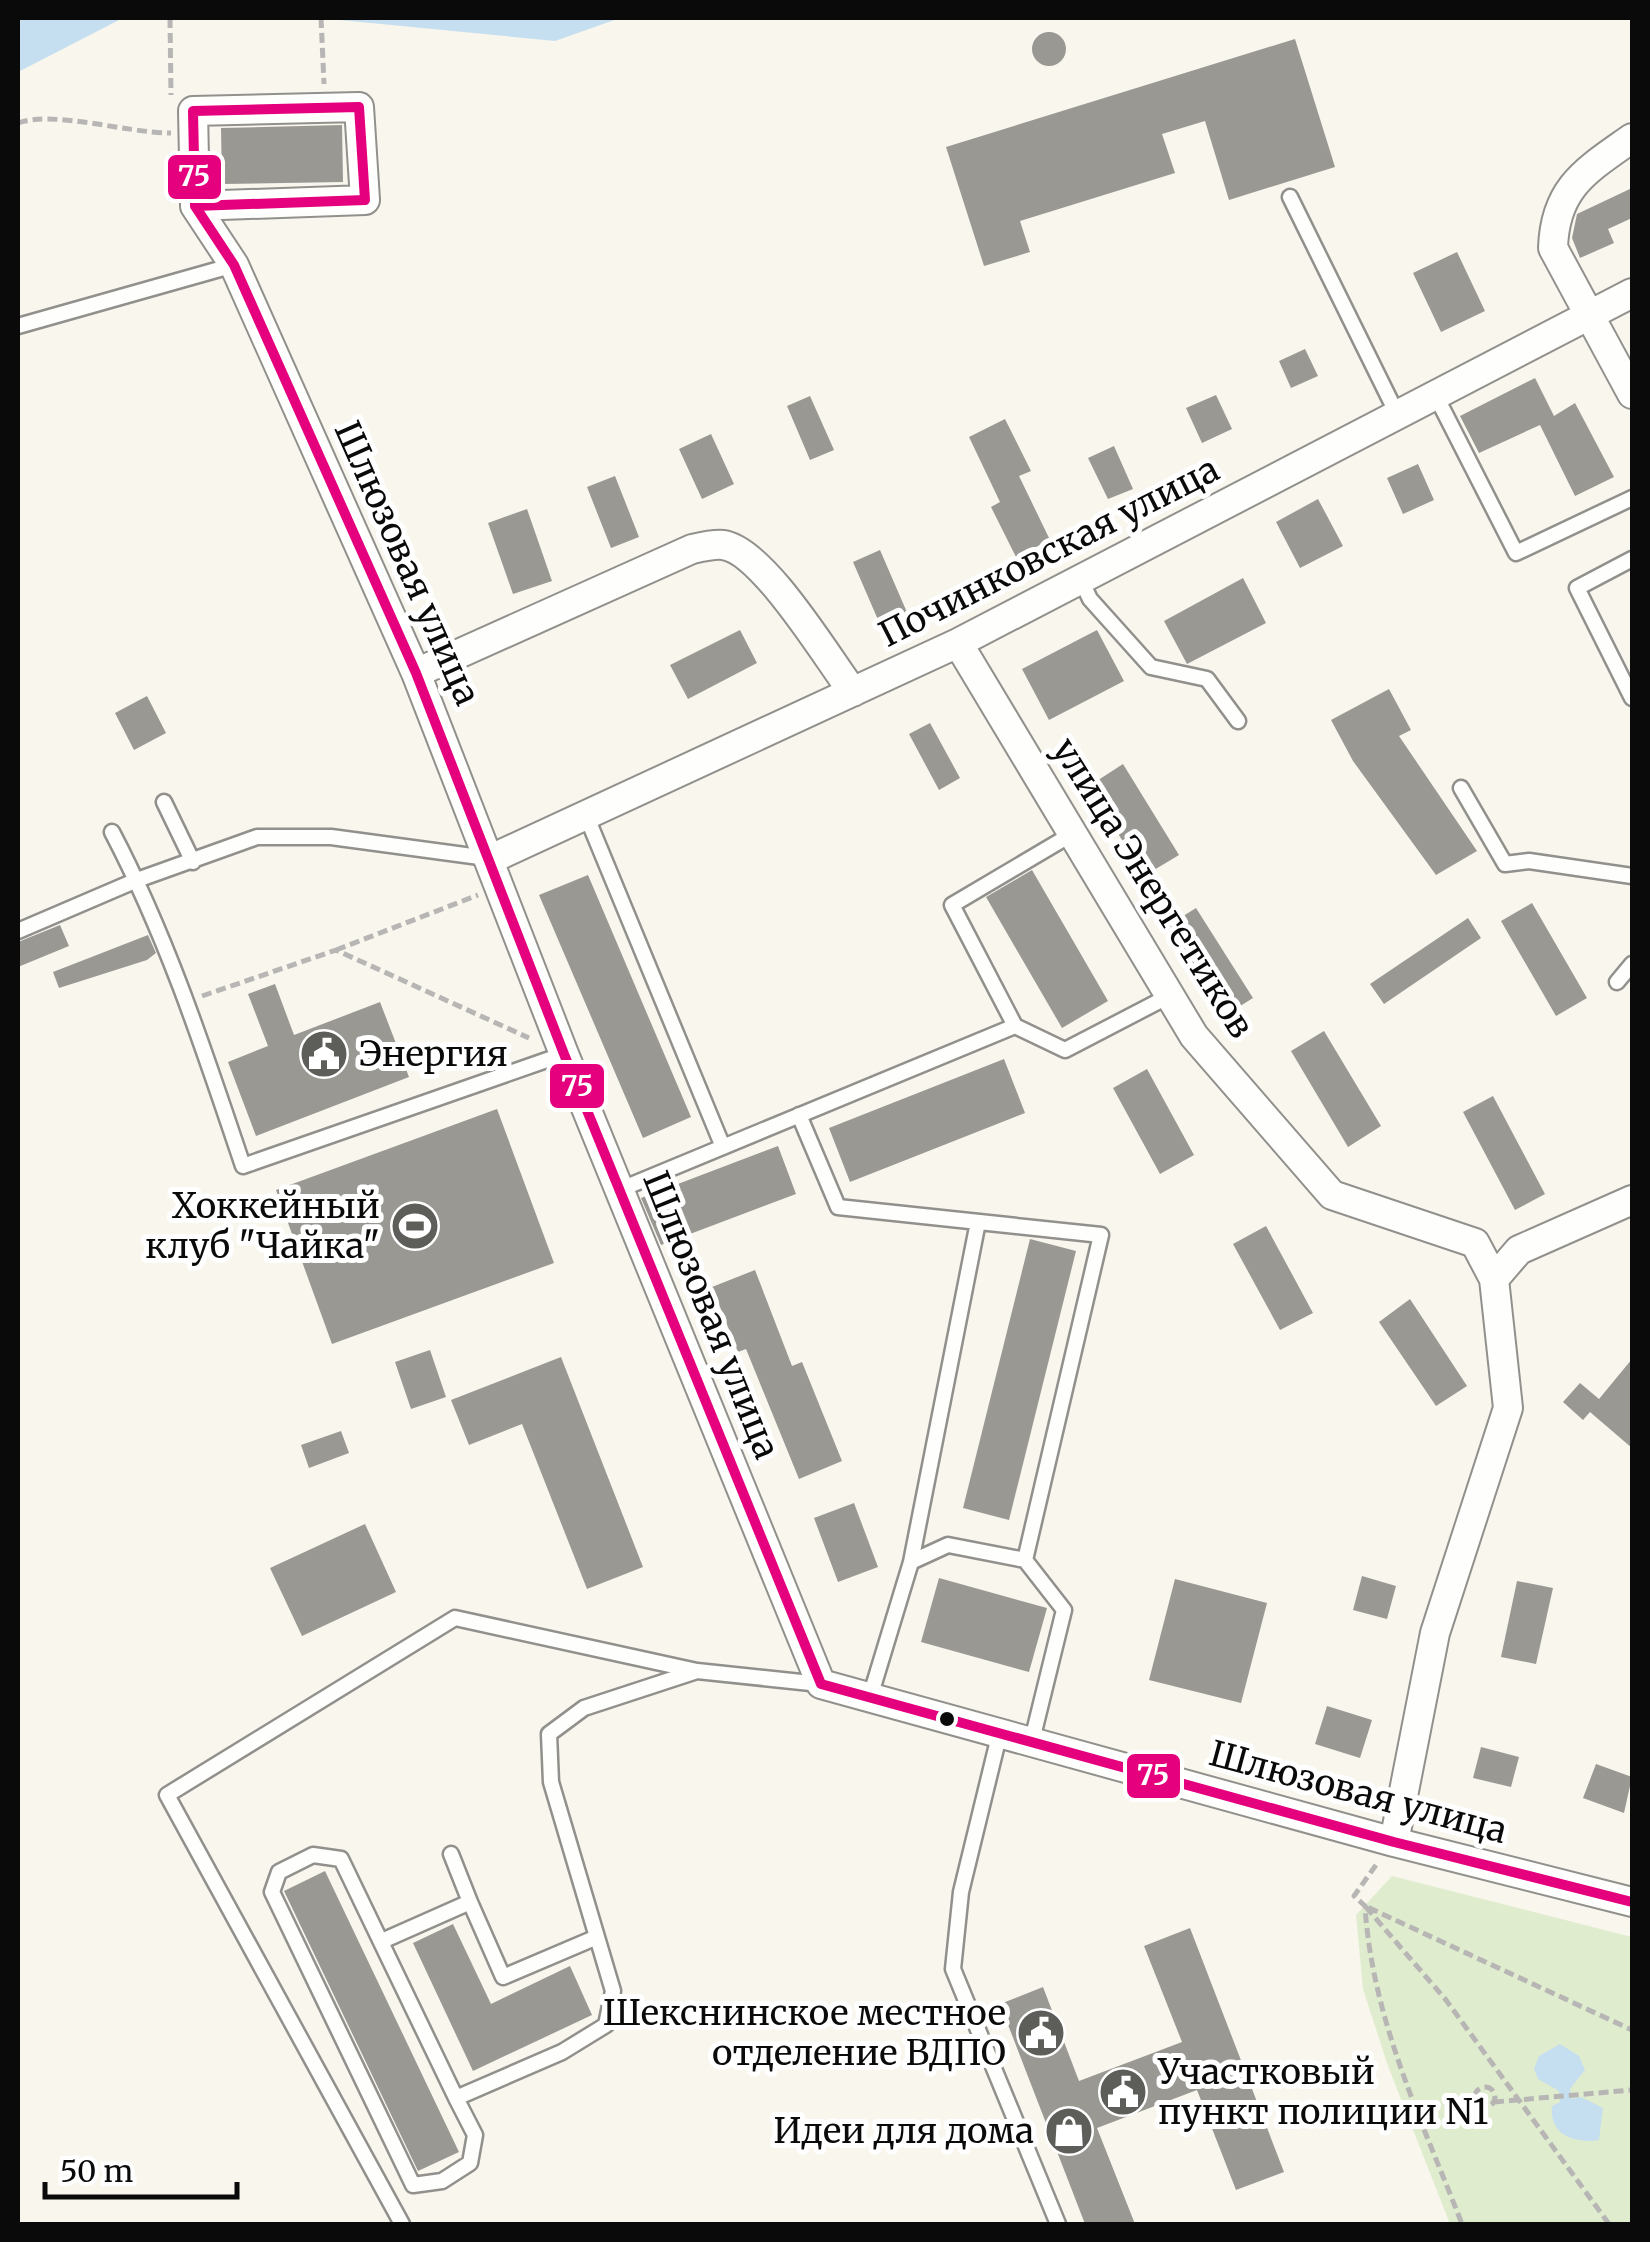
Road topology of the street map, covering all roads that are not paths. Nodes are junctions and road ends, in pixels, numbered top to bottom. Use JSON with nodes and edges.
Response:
{"nodes":[{"id":1,"x":1632,"y":138,"type":"edge"},
{"id":2,"x":1290,"y":197,"type":"dead end"},
{"id":3,"x":194,"y":206,"type":"junction"},
{"id":4,"x":234,"y":265,"type":"junction"},
{"id":5,"x":1632,"y":294,"type":"edge"},
{"id":6,"x":1590,"y":315,"type":"junction"},
{"id":7,"x":18,"y":326,"type":"edge"},
{"id":8,"x":1632,"y":394,"type":"edge"},
{"id":9,"x":1438,"y":398,"type":"junction"},
{"id":10,"x":1398,"y":417,"type":"junction"},
{"id":11,"x":1632,"y":498,"type":"edge"},
{"id":12,"x":1632,"y":559,"type":"edge"},
{"id":13,"x":1081,"y":580,"type":"junction"},
{"id":14,"x":958,"y":643,"type":"junction"},
{"id":15,"x":416,"y":672,"type":"junction"},
{"id":16,"x":853,"y":692,"type":"junction"},
{"id":17,"x":1632,"y":698,"type":"edge"},
{"id":18,"x":1238,"y":721,"type":"dead end"},
{"id":19,"x":1461,"y":788,"type":"dead end"},
{"id":20,"x":164,"y":802,"type":"dead end"},
{"id":21,"x":586,"y":815,"type":"junction"},
{"id":22,"x":112,"y":832,"type":"dead end"},
{"id":23,"x":1072,"y":834,"type":"junction"},
{"id":24,"x":490,"y":859,"type":"junction"},
{"id":25,"x":193,"y":862,"type":"junction"},
{"id":26,"x":1632,"y":876,"type":"edge"},
{"id":27,"x":137,"y":880,"type":"junction"},
{"id":28,"x":18,"y":931,"type":"edge"},
{"id":29,"x":1632,"y":964,"type":"edge"},
{"id":30,"x":1617,"y":982,"type":"dead end"},
{"id":31,"x":1169,"y":996,"type":"junction"},
{"id":32,"x":1015,"y":1026,"type":"junction"},
{"id":33,"x":564,"y":1054,"type":"junction"},
{"id":34,"x":799,"y":1115,"type":"junction"},
{"id":35,"x":723,"y":1147,"type":"junction"},
{"id":36,"x":619,"y":1190,"type":"junction"},
{"id":37,"x":1632,"y":1200,"type":"edge"},
{"id":38,"x":978,"y":1222,"type":"junction"},
{"id":39,"x":1494,"y":1279,"type":"junction"},
{"id":40,"x":1026,"y":1560,"type":"junction"},
{"id":41,"x":911,"y":1562,"type":"junction"},
{"id":42,"x":697,"y":1671,"type":"junction"},
{"id":43,"x":821,"y":1684,"type":"junction"},
{"id":44,"x":870,"y":1697,"type":"junction"},
{"id":45,"x":1000,"y":1732,"type":"junction"},
{"id":46,"x":1032,"y":1740,"type":"junction"},
{"id":47,"x":1394,"y":1842,"type":"junction"},
{"id":48,"x":451,"y":1854,"type":"dead end"},
{"id":49,"x":470,"y":1902,"type":"junction"},
{"id":50,"x":1632,"y":1902,"type":"edge"},
{"id":51,"x":597,"y":1937,"type":"junction"},
{"id":52,"x":382,"y":1941,"type":"junction"},
{"id":53,"x":456,"y":2098,"type":"junction"},
{"id":54,"x":402,"y":2224,"type":"edge"},
{"id":55,"x":1058,"y":2224,"type":"edge"}],
"edges":[{"from":1,"to":6,"type":"street"},
{"from":2,"to":10,"type":"lane"},
{"from":3,"to":3,"type":"street"},
{"from":3,"to":4,"type":"street","name":"Шлюзовая улица"},
{"from":4,"to":7,"type":"lane"},
{"from":4,"to":15,"type":"street","name":"Шлюзовая улица"},
{"from":5,"to":6,"type":"street","name":"Починковская улица"},
{"from":6,"to":8,"type":"street"},
{"from":6,"to":9,"type":"street","name":"Починковская улица"},
{"from":9,"to":10,"type":"street","name":"Починковская улица"},
{"from":9,"to":11,"type":"lane"},
{"from":10,"to":13,"type":"street","name":"Починковская улица"},
{"from":12,"to":17,"type":"lane"},
{"from":13,"to":14,"type":"street","name":"Починковская улица"},
{"from":13,"to":18,"type":"lane"},
{"from":14,"to":16,"type":"street","name":"Починковская улица"},
{"from":14,"to":23,"type":"street","name":"улица Энергетиков"},
{"from":15,"to":16,"type":"street"},
{"from":15,"to":24,"type":"street","name":"Шлюзовая улица"},
{"from":16,"to":21,"type":"street","name":"Починковская улица"},
{"from":19,"to":26,"type":"lane"},
{"from":20,"to":25,"type":"lane"},
{"from":21,"to":24,"type":"street","name":"Починковская улица"},
{"from":21,"to":35,"type":"lane"},
{"from":22,"to":27,"type":"lane"},
{"from":23,"to":31,"type":"street","name":"улица Энергетиков"},
{"from":23,"to":32,"type":"lane"},
{"from":24,"to":25,"type":"lane"},
{"from":24,"to":33,"type":"street","name":"Шлюзовая улица"},
{"from":25,"to":27,"type":"lane"},
{"from":27,"to":28,"type":"lane"},
{"from":27,"to":33,"type":"lane"},
{"from":29,"to":30,"type":"lane"},
{"from":31,"to":32,"type":"lane"},
{"from":31,"to":39,"type":"street","name":"улица Энергетиков"},
{"from":32,"to":34,"type":"lane"},
{"from":33,"to":36,"type":"street","name":"Шлюзовая улица"},
{"from":34,"to":35,"type":"lane"},
{"from":34,"to":38,"type":"lane"},
{"from":35,"to":36,"type":"lane"},
{"from":36,"to":43,"type":"street","name":"Шлюзовая улица"},
{"from":37,"to":39,"type":"street"},
{"from":38,"to":40,"type":"lane"},
{"from":38,"to":41,"type":"lane"},
{"from":39,"to":47,"type":"street"},
{"from":40,"to":41,"type":"lane"},
{"from":40,"to":46,"type":"lane"},
{"from":41,"to":44,"type":"lane"},
{"from":42,"to":43,"type":"lane"},
{"from":42,"to":51,"type":"lane"},
{"from":42,"to":54,"type":"lane"},
{"from":43,"to":44,"type":"street","name":"Шлюзовая улица"},
{"from":44,"to":45,"type":"street","name":"Шлюзовая улица"},
{"from":45,"to":46,"type":"street","name":"Шлюзовая улица"},
{"from":45,"to":55,"type":"lane"},
{"from":46,"to":47,"type":"street","name":"Шлюзовая улица"},
{"from":47,"to":50,"type":"street","name":"Шлюзовая улица"},
{"from":48,"to":49,"type":"lane"},
{"from":49,"to":51,"type":"lane"},
{"from":49,"to":52,"type":"lane"},
{"from":51,"to":53,"type":"lane"},
{"from":52,"to":53,"type":"lane"},
{"from":52,"to":53,"type":"lane"}]}
